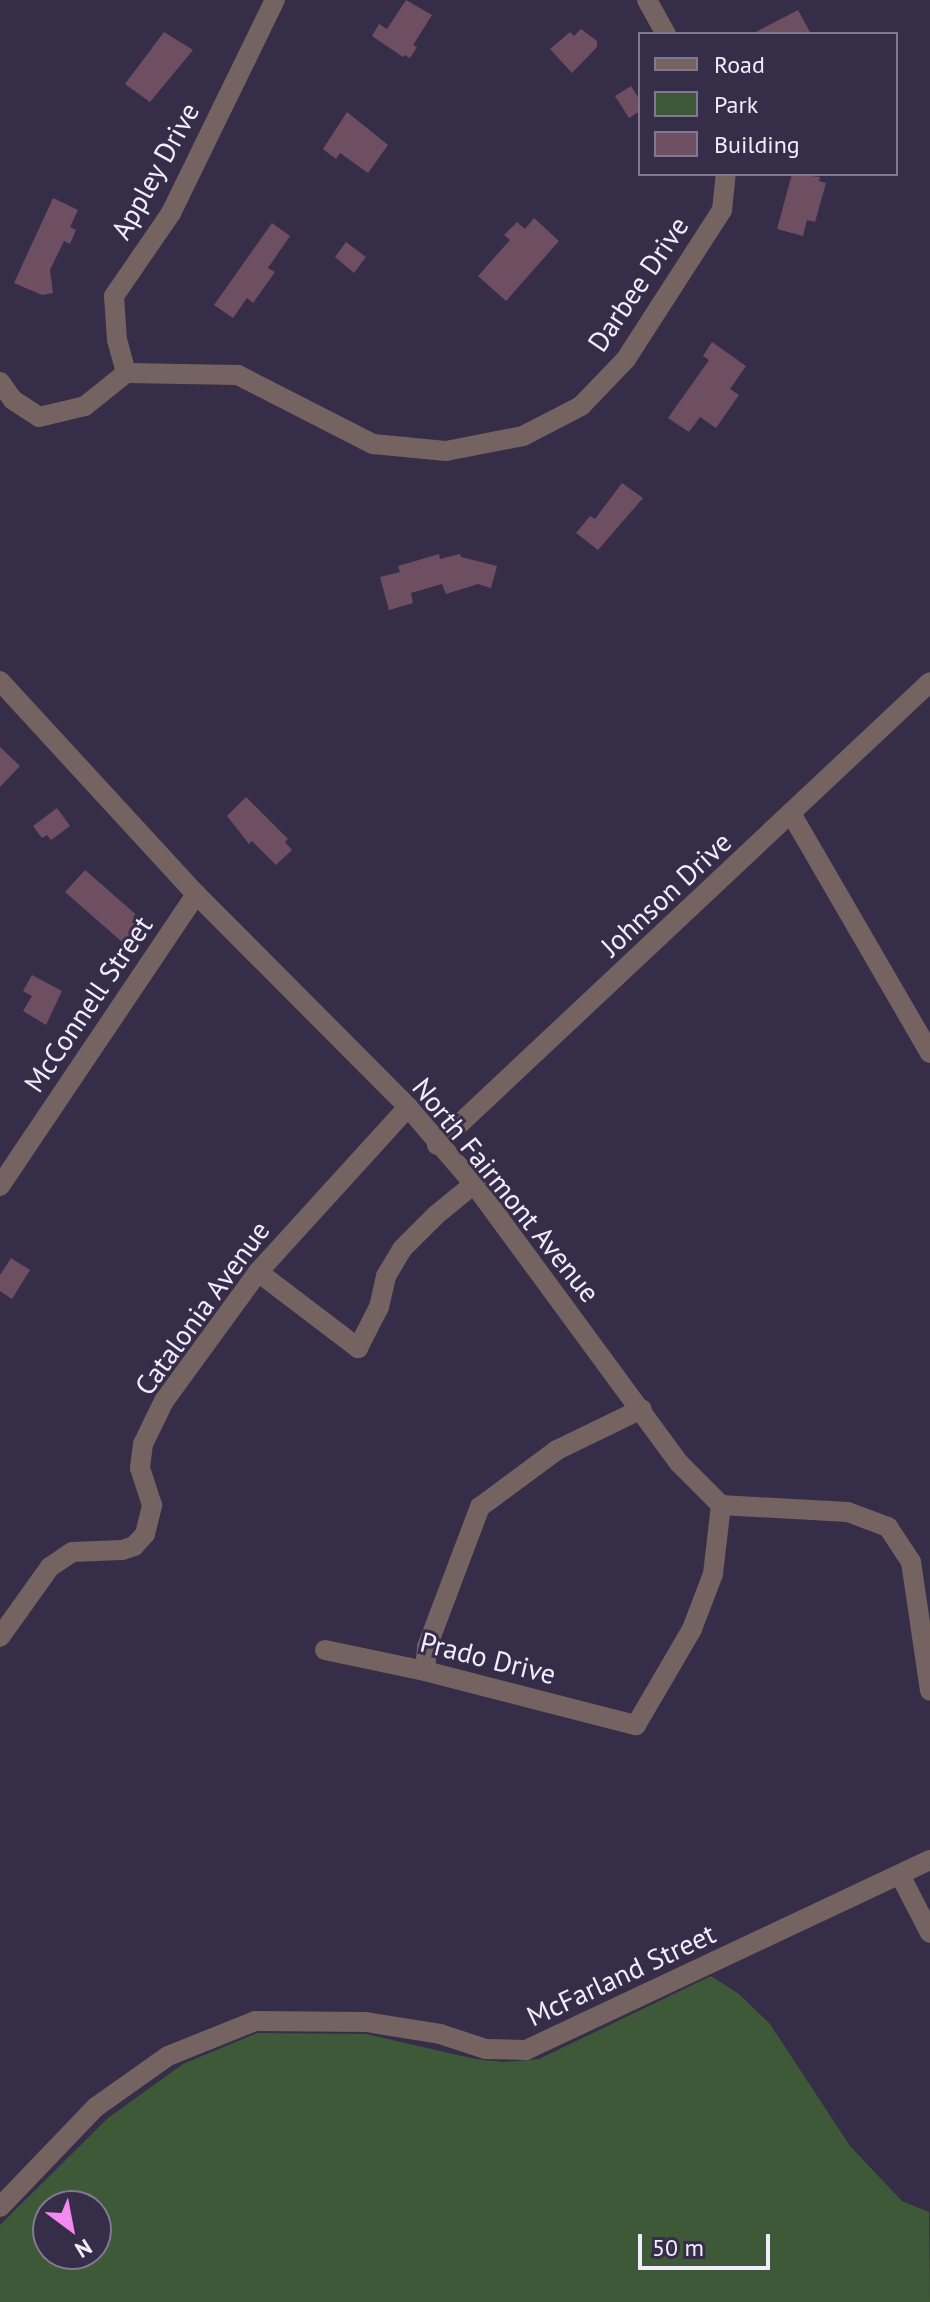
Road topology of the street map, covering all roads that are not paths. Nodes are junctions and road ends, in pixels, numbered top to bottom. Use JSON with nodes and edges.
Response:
{"nodes":[{"id":1,"x":275,"y":0,"type":"edge"},
{"id":2,"x":647,"y":0,"type":"edge"},
{"id":3,"x":665,"y":32,"type":"edge"},
{"id":4,"x":726,"y":176,"type":"edge"},
{"id":5,"x":126,"y":373,"type":"junction"},
{"id":6,"x":0,"y":382,"type":"edge"},
{"id":7,"x":0,"y":681,"type":"edge"},
{"id":8,"x":930,"y":682,"type":"edge"},
{"id":9,"x":792,"y":815,"type":"junction"},
{"id":10,"x":196,"y":894,"type":"junction"},
{"id":11,"x":930,"y":1053,"type":"edge"},
{"id":12,"x":408,"y":1107,"type":"junction"},
{"id":13,"x":437,"y":1145,"type":"junction"},
{"id":14,"x":474,"y":1184,"type":"junction"},
{"id":15,"x":0,"y":1186,"type":"edge"},
{"id":16,"x":258,"y":1272,"type":"junction"},
{"id":17,"x":642,"y":1409,"type":"junction"},
{"id":18,"x":721,"y":1505,"type":"junction"},
{"id":19,"x":0,"y":1637,"type":"edge"},
{"id":20,"x":325,"y":1650,"type":"dead end"},
{"id":21,"x":425,"y":1671,"type":"junction"},
{"id":22,"x":930,"y":1691,"type":"edge"},
{"id":23,"x":930,"y":1860,"type":"edge"},
{"id":24,"x":900,"y":1875,"type":"junction"},
{"id":25,"x":930,"y":1933,"type":"edge"},
{"id":26,"x":0,"y":2207,"type":"edge"}],
"edges":[{"from":1,"to":5,"type":"street","name":"Appley Drive"},
{"from":2,"to":3,"type":"street"},
{"from":4,"to":5,"type":"street","name":"Darbee Drive"},
{"from":5,"to":6,"type":"street"},
{"from":7,"to":10,"type":"street","name":"North Fairmont Avenue"},
{"from":8,"to":9,"type":"street","name":"Johnson Drive"},
{"from":9,"to":11,"type":"street"},
{"from":9,"to":13,"type":"street","name":"Johnson Drive"},
{"from":10,"to":12,"type":"street","name":"North Fairmont Avenue"},
{"from":10,"to":15,"type":"street","name":"McConnell Street"},
{"from":12,"to":13,"type":"street","name":"North Fairmont Avenue"},
{"from":12,"to":16,"type":"street","name":"Catalonia Avenue"},
{"from":13,"to":14,"type":"street","name":"North Fairmont Avenue"},
{"from":14,"to":16,"type":"street"},
{"from":14,"to":17,"type":"street","name":"North Fairmont Avenue"},
{"from":16,"to":19,"type":"street","name":"Catalonia Avenue"},
{"from":17,"to":18,"type":"street","name":"North Fairmont Avenue"},
{"from":17,"to":21,"type":"street"},
{"from":18,"to":21,"type":"street","name":"Prado Drive"},
{"from":18,"to":22,"type":"street"},
{"from":20,"to":21,"type":"street","name":"Prado Drive"},
{"from":23,"to":24,"type":"street","name":"McFarland Street"},
{"from":24,"to":25,"type":"street"},
{"from":24,"to":26,"type":"street","name":"McFarland Street"}]}
